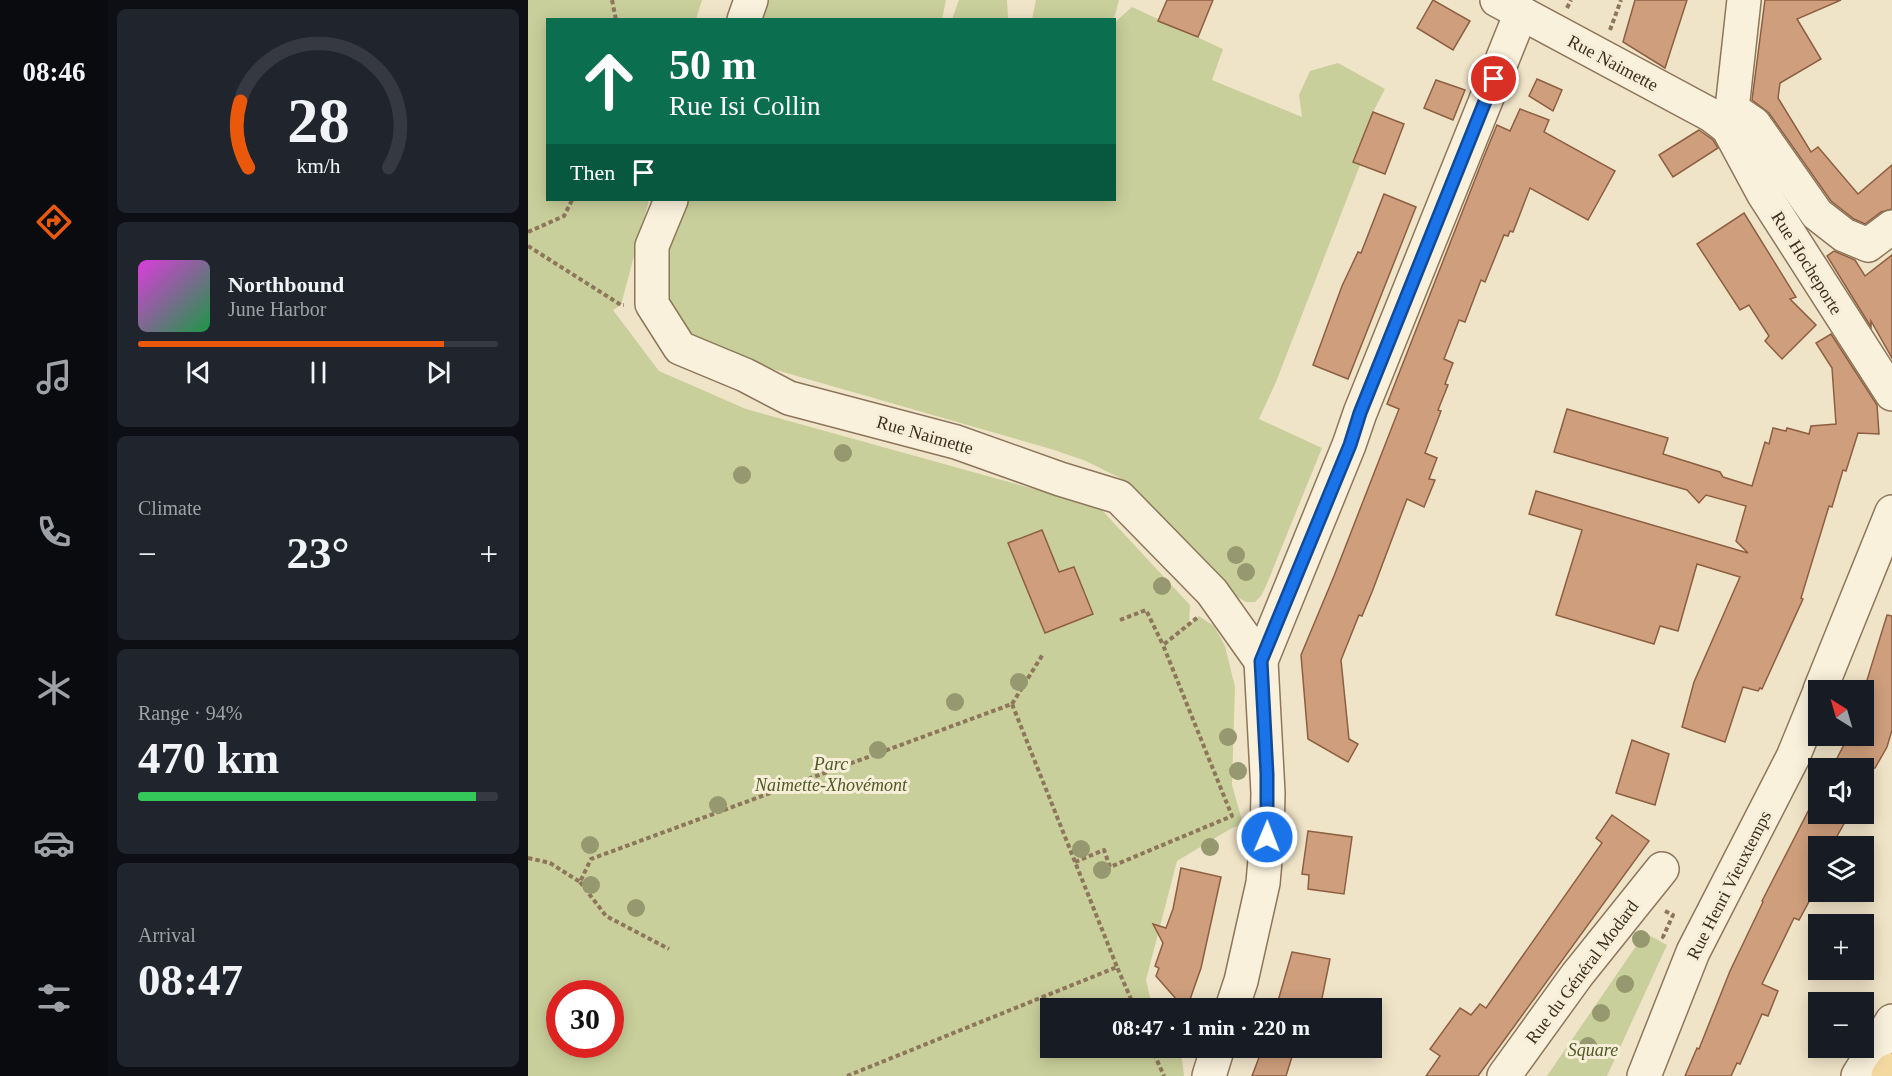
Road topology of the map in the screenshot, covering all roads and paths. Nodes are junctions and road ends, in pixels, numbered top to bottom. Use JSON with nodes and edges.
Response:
{"nodes":[{"id":1,"x":612,"y":0,"type":"edge"},
{"id":2,"x":752,"y":0,"type":"edge"},
{"id":3,"x":1744,"y":0,"type":"edge"},
{"id":4,"x":1509,"y":6,"type":"edge"},
{"id":5,"x":616,"y":18,"type":"edge"},
{"id":6,"x":745,"y":18,"type":"edge"},
{"id":7,"x":1730,"y":119,"type":"junction"},
{"id":8,"x":572,"y":201,"type":"edge"},
{"id":9,"x":671,"y":201,"type":"edge"},
{"id":10,"x":1892,"y":227,"type":"edge"},
{"id":11,"x":528,"y":232,"type":"edge"},
{"id":12,"x":528,"y":246,"type":"edge"},
{"id":13,"x":652,"y":304,"type":"junction"},
{"id":14,"x":1892,"y":394,"type":"edge"},
{"id":15,"x":1892,"y":512,"type":"edge"},
{"id":16,"x":1220,"y":603,"type":"junction"},
{"id":17,"x":1120,"y":620,"type":"dead end"},
{"id":18,"x":1163,"y":645,"type":"junction"},
{"id":19,"x":1043,"y":654,"type":"dead end"},
{"id":20,"x":1261,"y":661,"type":"junction"},
{"id":21,"x":1824,"y":680,"type":"edge"},
{"id":22,"x":1012,"y":704,"type":"junction"},
{"id":23,"x":1808,"y":720,"type":"edge"},
{"id":24,"x":528,"y":858,"type":"edge"},
{"id":25,"x":1075,"y":862,"type":"junction"},
{"id":26,"x":1662,"y":869,"type":"dead end"},
{"id":27,"x":580,"y":882,"type":"junction"},
{"id":28,"x":1660,"y":920,"type":"dead end"},
{"id":29,"x":669,"y":949,"type":"dead end"},
{"id":30,"x":1693,"y":952,"type":"junction"},
{"id":31,"x":1117,"y":967,"type":"junction"},
{"id":32,"x":1130,"y":998,"type":"edge"},
{"id":33,"x":1235,"y":998,"type":"edge"},
{"id":34,"x":1892,"y":1022,"type":"edge"},
{"id":35,"x":1156,"y":1058,"type":"edge"},
{"id":36,"x":1215,"y":1058,"type":"edge"},
{"id":37,"x":1892,"y":1070,"type":"edge"},
{"id":38,"x":847,"y":1076,"type":"edge"},
{"id":39,"x":1164,"y":1076,"type":"edge"},
{"id":40,"x":1209,"y":1076,"type":"edge"},
{"id":41,"x":1504,"y":1076,"type":"edge"},
{"id":42,"x":1644,"y":1076,"type":"edge"},
{"id":43,"x":1857,"y":1076,"type":"edge"},
{"id":44,"x":1888,"y":1076,"type":"edge"}],
"edges":[{"from":1,"to":5,"type":"path"},
{"from":2,"to":6,"type":"street"},
{"from":3,"to":7,"type":"street"},
{"from":4,"to":7,"type":"street","name":"Rue Naimette"},
{"from":4,"to":20,"type":"street"},
{"from":7,"to":10,"type":"street","name":"Rue Hocheporte"},
{"from":7,"to":14,"type":"street","name":"Rue Hocheporte"},
{"from":8,"to":11,"type":"path"},
{"from":9,"to":13,"type":"street"},
{"from":12,"to":13,"type":"path"},
{"from":13,"to":16,"type":"street","name":"Rue Naimette"},
{"from":15,"to":21,"type":"street"},
{"from":16,"to":18,"type":"path"},
{"from":16,"to":20,"type":"street","name":"Rue Naimette"},
{"from":17,"to":18,"type":"path"},
{"from":18,"to":25,"type":"path"},
{"from":19,"to":22,"type":"path"},
{"from":20,"to":33,"type":"street"},
{"from":22,"to":25,"type":"path"},
{"from":22,"to":27,"type":"path"},
{"from":23,"to":30,"type":"street","name":"Rue Henri Vieuxtemps"},
{"from":24,"to":27,"type":"path"},
{"from":25,"to":31,"type":"path"},
{"from":26,"to":41,"type":"street","name":"Rue du Général Modard"},
{"from":27,"to":29,"type":"path"},
{"from":28,"to":30,"type":"path"},
{"from":30,"to":42,"type":"street","name":"Rue Henri Vieuxtemps"},
{"from":31,"to":32,"type":"path"},
{"from":31,"to":38,"type":"path"},
{"from":34,"to":43,"type":"street"},
{"from":35,"to":39,"type":"path"},
{"from":36,"to":40,"type":"street"},
{"from":37,"to":44,"type":"main road"}]}
